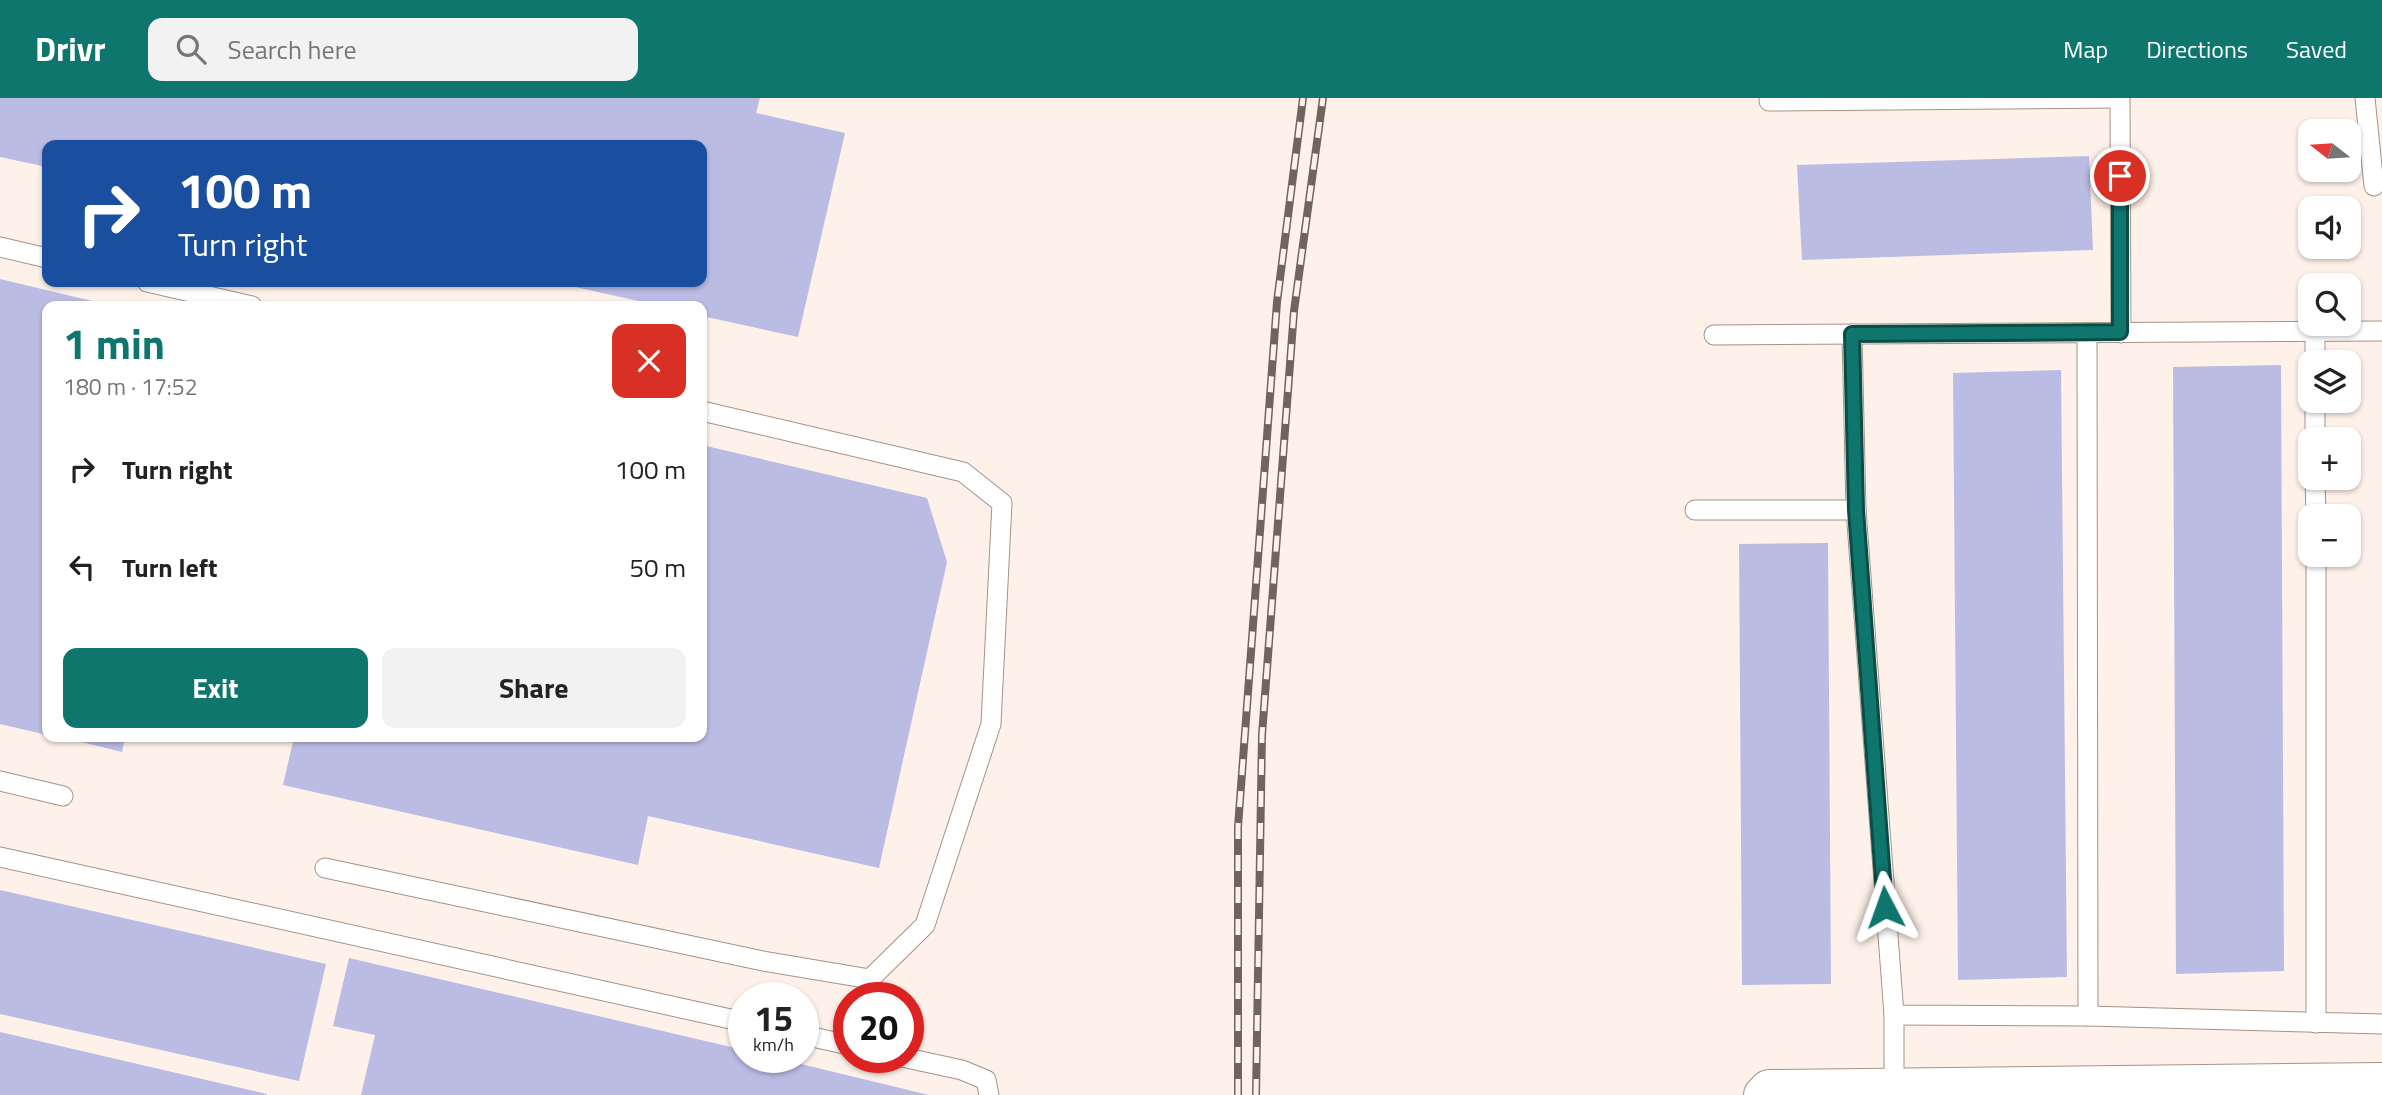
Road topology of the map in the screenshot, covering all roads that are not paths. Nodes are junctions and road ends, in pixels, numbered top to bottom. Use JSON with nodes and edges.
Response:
{"nodes":[{"id":1,"x":2120,"y":98,"type":"edge"},
{"id":2,"x":2365,"y":98,"type":"edge"},
{"id":3,"x":1769,"y":101,"type":"dead end"},
{"id":4,"x":2374,"y":186,"type":"dead end"},
{"id":5,"x":0,"y":247,"type":"edge"},
{"id":6,"x":42,"y":257,"type":"edge"},
{"id":7,"x":169,"y":287,"type":"edge"},
{"id":8,"x":230,"y":301,"type":"edge"},
{"id":9,"x":2361,"y":331,"type":"edge"},
{"id":10,"x":2382,"y":331,"type":"edge"},
{"id":11,"x":2120,"y":332,"type":"junction"},
{"id":12,"x":2298,"y":332,"type":"edge"},
{"id":13,"x":2087,"y":333,"type":"junction"},
{"id":14,"x":1852,"y":334,"type":"junction"},
{"id":15,"x":1714,"y":335,"type":"dead end"},
{"id":16,"x":707,"y":412,"type":"edge"},
{"id":17,"x":1695,"y":510,"type":"dead end"},
{"id":18,"x":1856,"y":510,"type":"junction"},
{"id":19,"x":2316,"y":567,"type":"edge"},
{"id":20,"x":0,"y":781,"type":"edge"},
{"id":21,"x":63,"y":796,"type":"dead end"},
{"id":22,"x":0,"y":857,"type":"edge"},
{"id":23,"x":325,"y":867,"type":"dead end"},
{"id":24,"x":1894,"y":1015,"type":"junction"},
{"id":25,"x":2088,"y":1016,"type":"junction"},
{"id":26,"x":728,"y":1018,"type":"edge"},
{"id":27,"x":2316,"y":1023,"type":"junction"},
{"id":28,"x":2382,"y":1024,"type":"edge"},
{"id":29,"x":924,"y":1062,"type":"edge"},
{"id":30,"x":2382,"y":1082,"type":"edge"},
{"id":31,"x":1894,"y":1088,"type":"junction"},
{"id":32,"x":2105,"y":1090,"type":"edge"},
{"id":33,"x":989,"y":1095,"type":"edge"},
{"id":34,"x":1763,"y":1095,"type":"edge"}],
"edges":[{"from":1,"to":3,"type":"lane"},
{"from":1,"to":11,"type":"lane"},
{"from":2,"to":4,"type":"lane"},
{"from":5,"to":6,"type":"lane"},
{"from":7,"to":8,"type":"lane"},
{"from":9,"to":10,"type":"lane"},
{"from":11,"to":12,"type":"lane"},
{"from":11,"to":13,"type":"lane"},
{"from":13,"to":14,"type":"lane"},
{"from":13,"to":25,"type":"lane"},
{"from":14,"to":15,"type":"lane"},
{"from":14,"to":18,"type":"lane"},
{"from":16,"to":23,"type":"lane"},
{"from":17,"to":18,"type":"lane"},
{"from":18,"to":24,"type":"lane"},
{"from":19,"to":27,"type":"lane"},
{"from":20,"to":21,"type":"lane"},
{"from":22,"to":26,"type":"lane"},
{"from":24,"to":25,"type":"lane"},
{"from":24,"to":31,"type":"lane"},
{"from":25,"to":27,"type":"lane"},
{"from":27,"to":28,"type":"lane"},
{"from":29,"to":33,"type":"lane"},
{"from":30,"to":32,"type":"street"},
{"from":31,"to":32,"type":"street"},
{"from":31,"to":34,"type":"street"}]}
